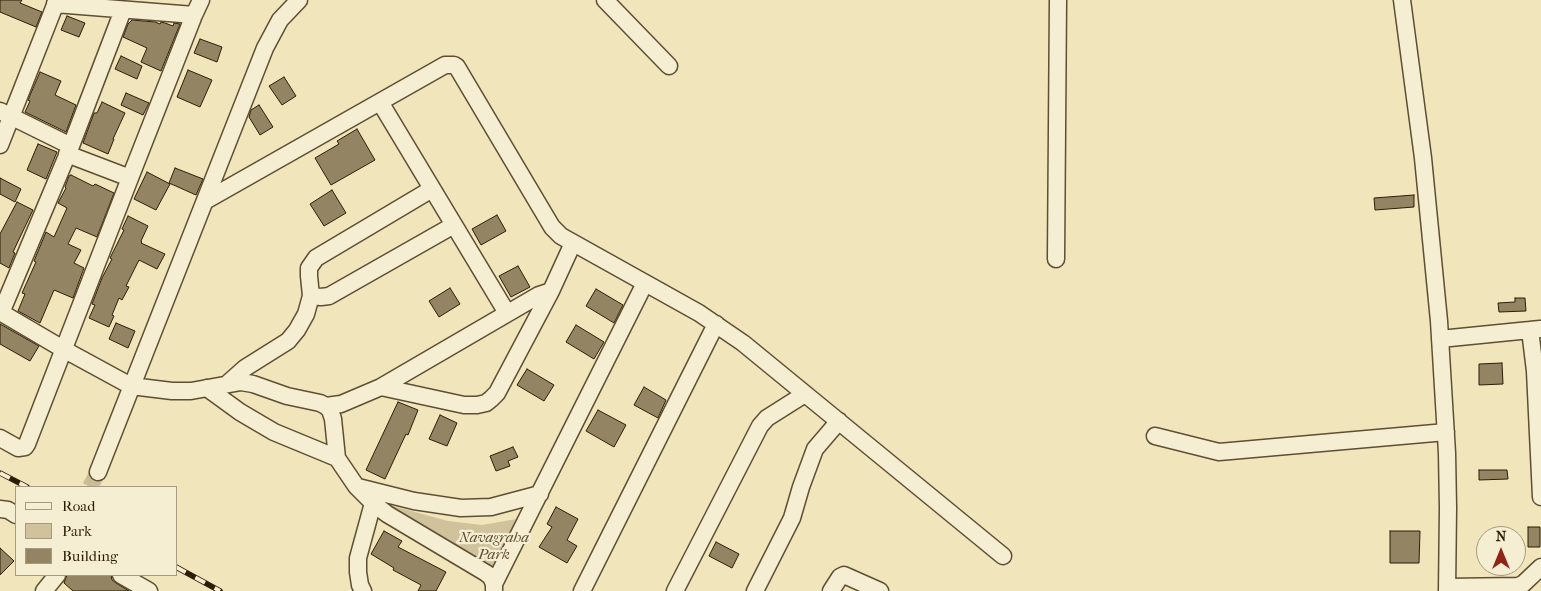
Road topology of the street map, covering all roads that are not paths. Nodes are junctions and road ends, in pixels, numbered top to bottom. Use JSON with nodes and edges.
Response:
{"nodes":[{"id":1,"x":201,"y":0,"type":"edge"},
{"id":2,"x":299,"y":0,"type":"edge"},
{"id":3,"x":605,"y":0,"type":"edge"},
{"id":4,"x":1058,"y":0,"type":"edge"},
{"id":5,"x":1402,"y":0,"type":"edge"},
{"id":6,"x":56,"y":2,"type":"edge"},
{"id":7,"x":123,"y":10,"type":"junction"},
{"id":8,"x":194,"y":15,"type":"junction"},
{"id":9,"x":669,"y":66,"type":"dead end"},
{"id":10,"x":380,"y":102,"type":"junction"},
{"id":11,"x":6,"y":115,"type":"edge"},
{"id":12,"x":0,"y":145,"type":"edge"},
{"id":13,"x":69,"y":150,"type":"junction"},
{"id":14,"x":130,"y":178,"type":"junction"},
{"id":15,"x":432,"y":189,"type":"junction"},
{"id":16,"x":205,"y":201,"type":"junction"},
{"id":17,"x":454,"y":225,"type":"junction"},
{"id":18,"x":573,"y":243,"type":"junction"},
{"id":19,"x":1056,"y":259,"type":"dead end"},
{"id":20,"x":645,"y":282,"type":"junction"},
{"id":21,"x":551,"y":291,"type":"junction"},
{"id":22,"x":310,"y":296,"type":"junction"},
{"id":23,"x":1,"y":313,"type":"edge"},
{"id":24,"x":507,"y":313,"type":"junction"},
{"id":25,"x":716,"y":324,"type":"junction"},
{"id":26,"x":1536,"y":330,"type":"edge"},
{"id":27,"x":1440,"y":339,"type":"junction"},
{"id":28,"x":63,"y":349,"type":"junction"},
{"id":29,"x":227,"y":384,"type":"junction"},
{"id":30,"x":131,"y":386,"type":"junction"},
{"id":31,"x":381,"y":387,"type":"junction"},
{"id":32,"x":207,"y":388,"type":"junction"},
{"id":33,"x":805,"y":394,"type":"junction"},
{"id":34,"x":326,"y":406,"type":"junction"},
{"id":35,"x":839,"y":421,"type":"junction"},
{"id":36,"x":1446,"y":432,"type":"junction"},
{"id":37,"x":1155,"y":436,"type":"dead end"},
{"id":38,"x":0,"y":438,"type":"edge"},
{"id":39,"x":337,"y":458,"type":"junction"},
{"id":40,"x":98,"y":472,"type":"tunnel mouth"},
{"id":41,"x":356,"y":486,"type":"junction"},
{"id":42,"x":540,"y":494,"type":"junction"},
{"id":43,"x":1541,"y":497,"type":"edge"},
{"id":44,"x":373,"y":503,"type":"junction"},
{"id":45,"x":1003,"y":556,"type":"dead end"},
{"id":46,"x":1541,"y":566,"type":"edge"},
{"id":47,"x":55,"y":576,"type":"edge"},
{"id":48,"x":127,"y":580,"type":"edge"},
{"id":49,"x":494,"y":588,"type":"edge"},
{"id":50,"x":1447,"y":589,"type":"edge"},
{"id":51,"x":44,"y":591,"type":"edge"},
{"id":52,"x":150,"y":591,"type":"edge"},
{"id":53,"x":363,"y":591,"type":"edge"},
{"id":54,"x":582,"y":591,"type":"edge"},
{"id":55,"x":675,"y":591,"type":"edge"},
{"id":56,"x":755,"y":591,"type":"edge"},
{"id":57,"x":831,"y":591,"type":"edge"},
{"id":58,"x":880,"y":591,"type":"edge"}],
"edges":[{"from":1,"to":8,"type":"street"},
{"from":2,"to":16,"type":"street"},
{"from":3,"to":9,"type":"street"},
{"from":4,"to":19,"type":"street"},
{"from":5,"to":27,"type":"street"},
{"from":6,"to":7,"type":"street"},
{"from":6,"to":11,"type":"street"},
{"from":7,"to":8,"type":"street"},
{"from":7,"to":13,"type":"street"},
{"from":8,"to":14,"type":"street"},
{"from":10,"to":15,"type":"street"},
{"from":10,"to":16,"type":"street"},
{"from":10,"to":18,"type":"street"},
{"from":11,"to":12,"type":"street"},
{"from":11,"to":13,"type":"street"},
{"from":13,"to":14,"type":"street"},
{"from":13,"to":23,"type":"street"},
{"from":14,"to":28,"type":"street"},
{"from":15,"to":17,"type":"street"},
{"from":15,"to":22,"type":"street"},
{"from":16,"to":30,"type":"street"},
{"from":17,"to":22,"type":"street"},
{"from":17,"to":24,"type":"street"},
{"from":18,"to":20,"type":"street"},
{"from":18,"to":21,"type":"street"},
{"from":20,"to":25,"type":"street"},
{"from":20,"to":42,"type":"street"},
{"from":21,"to":24,"type":"street"},
{"from":21,"to":31,"type":"street"},
{"from":22,"to":29,"type":"street"},
{"from":23,"to":28,"type":"street"},
{"from":24,"to":31,"type":"street"},
{"from":25,"to":33,"type":"street"},
{"from":25,"to":54,"type":"street"},
{"from":26,"to":27,"type":"street"},
{"from":26,"to":43,"type":"street"},
{"from":27,"to":36,"type":"street"},
{"from":28,"to":30,"type":"street"},
{"from":28,"to":38,"type":"street"},
{"from":29,"to":32,"type":"street"},
{"from":29,"to":34,"type":"street"},
{"from":30,"to":32,"type":"street"},
{"from":30,"to":40,"type":"street"},
{"from":31,"to":34,"type":"street"},
{"from":32,"to":39,"type":"street"},
{"from":33,"to":35,"type":"street"},
{"from":33,"to":55,"type":"street"},
{"from":34,"to":39,"type":"street"},
{"from":35,"to":45,"type":"street"},
{"from":35,"to":56,"type":"street"},
{"from":36,"to":37,"type":"street"},
{"from":36,"to":50,"type":"street"},
{"from":39,"to":41,"type":"street"},
{"from":41,"to":42,"type":"street"},
{"from":41,"to":44,"type":"street"},
{"from":42,"to":49,"type":"street"},
{"from":44,"to":49,"type":"street"},
{"from":44,"to":53,"type":"street"},
{"from":46,"to":50,"type":"street"},
{"from":47,"to":51,"type":"street"},
{"from":48,"to":52,"type":"street"},
{"from":57,"to":58,"type":"street"}]}
